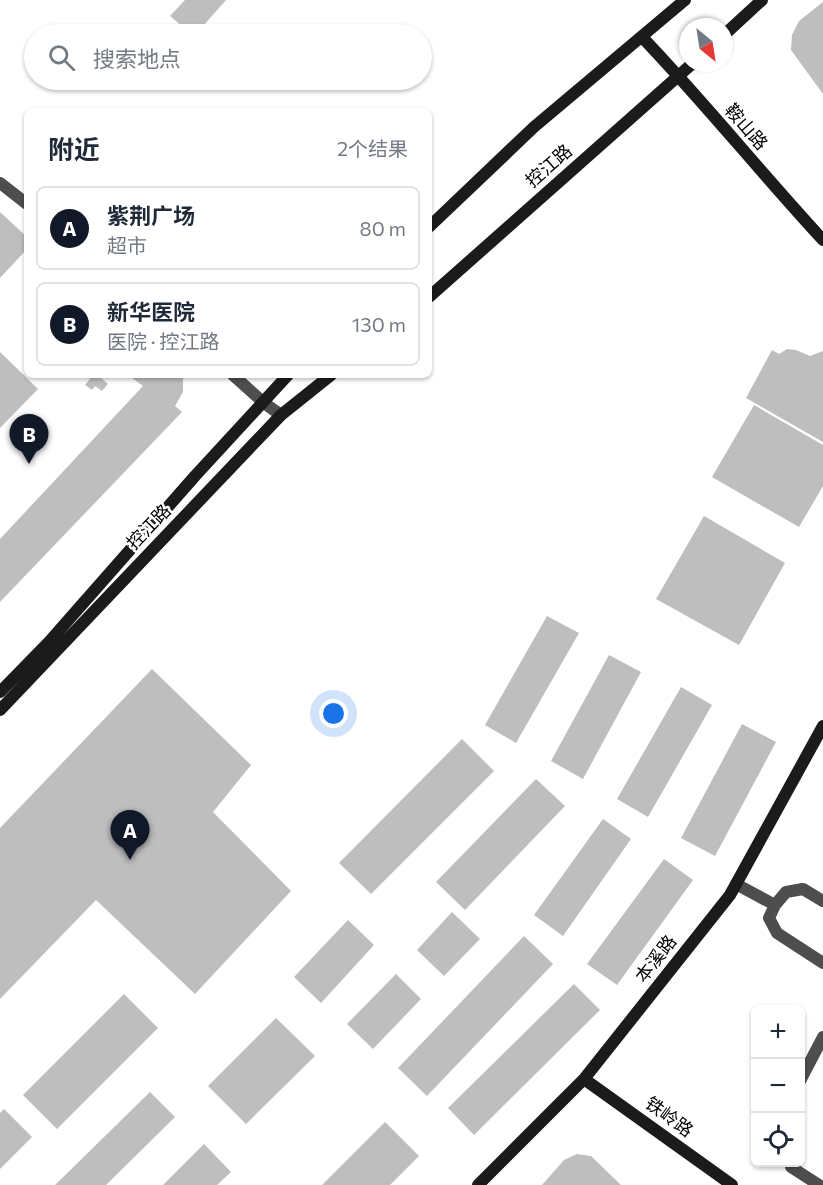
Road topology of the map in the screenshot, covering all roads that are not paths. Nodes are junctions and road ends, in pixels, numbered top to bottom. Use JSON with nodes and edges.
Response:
{"nodes":[{"id":1,"x":685,"y":0,"type":"edge"},
{"id":2,"x":762,"y":0,"type":"edge"},
{"id":3,"x":733,"y":27,"type":"edge"},
{"id":4,"x":642,"y":38,"type":"junction"},
{"id":5,"x":683,"y":72,"type":"edge"},
{"id":6,"x":679,"y":76,"type":"junction"},
{"id":7,"x":0,"y":183,"type":"edge"},
{"id":8,"x":24,"y":202,"type":"edge"},
{"id":9,"x":432,"y":223,"type":"edge"},
{"id":10,"x":823,"y":240,"type":"edge"},
{"id":11,"x":432,"y":294,"type":"edge"},
{"id":12,"x":236,"y":378,"type":"edge"},
{"id":13,"x":285,"y":378,"type":"edge"},
{"id":14,"x":327,"y":378,"type":"edge"},
{"id":15,"x":264,"y":403,"type":"junction"},
{"id":16,"x":281,"y":415,"type":"junction"},
{"id":17,"x":0,"y":692,"type":"edge"},
{"id":18,"x":0,"y":710,"type":"edge"},
{"id":19,"x":823,"y":726,"type":"edge"},
{"id":20,"x":736,"y":884,"type":"junction"},
{"id":21,"x":823,"y":901,"type":"edge"},
{"id":22,"x":775,"y":904,"type":"junction"},
{"id":23,"x":823,"y":963,"type":"edge"},
{"id":24,"x":823,"y":1036,"type":"edge"},
{"id":25,"x":805,"y":1073,"type":"edge"},
{"id":26,"x":584,"y":1079,"type":"junction"},
{"id":27,"x":791,"y":1167,"type":"edge"},
{"id":28,"x":478,"y":1185,"type":"edge"},
{"id":29,"x":732,"y":1185,"type":"edge"},
{"id":30,"x":819,"y":1185,"type":"edge"}],
"edges":[{"from":1,"to":4,"type":"main road","name":"控江路"},
{"from":2,"to":3,"type":"main road"},
{"from":4,"to":6,"type":"main road","name":"鞍山路"},
{"from":4,"to":9,"type":"main road","name":"控江路"},
{"from":5,"to":6,"type":"main road","name":"控江路"},
{"from":6,"to":10,"type":"main road","name":"鞍山路"},
{"from":6,"to":11,"type":"main road","name":"控江路"},
{"from":7,"to":8,"type":"street"},
{"from":12,"to":15,"type":"street"},
{"from":13,"to":15,"type":"main road","name":"控江路"},
{"from":14,"to":16,"type":"main road","name":"控江路"},
{"from":15,"to":16,"type":"street"},
{"from":15,"to":17,"type":"main road","name":"控江路"},
{"from":16,"to":18,"type":"main road","name":"控江路"},
{"from":19,"to":20,"type":"main road","name":"本溪路"},
{"from":20,"to":22,"type":"street"},
{"from":20,"to":26,"type":"main road","name":"本溪路"},
{"from":21,"to":22,"type":"street"},
{"from":22,"to":23,"type":"street"},
{"from":24,"to":25,"type":"street"},
{"from":26,"to":28,"type":"main road","name":"本溪路"},
{"from":26,"to":29,"type":"main road","name":"铁岭路"},
{"from":27,"to":30,"type":"street"}]}
